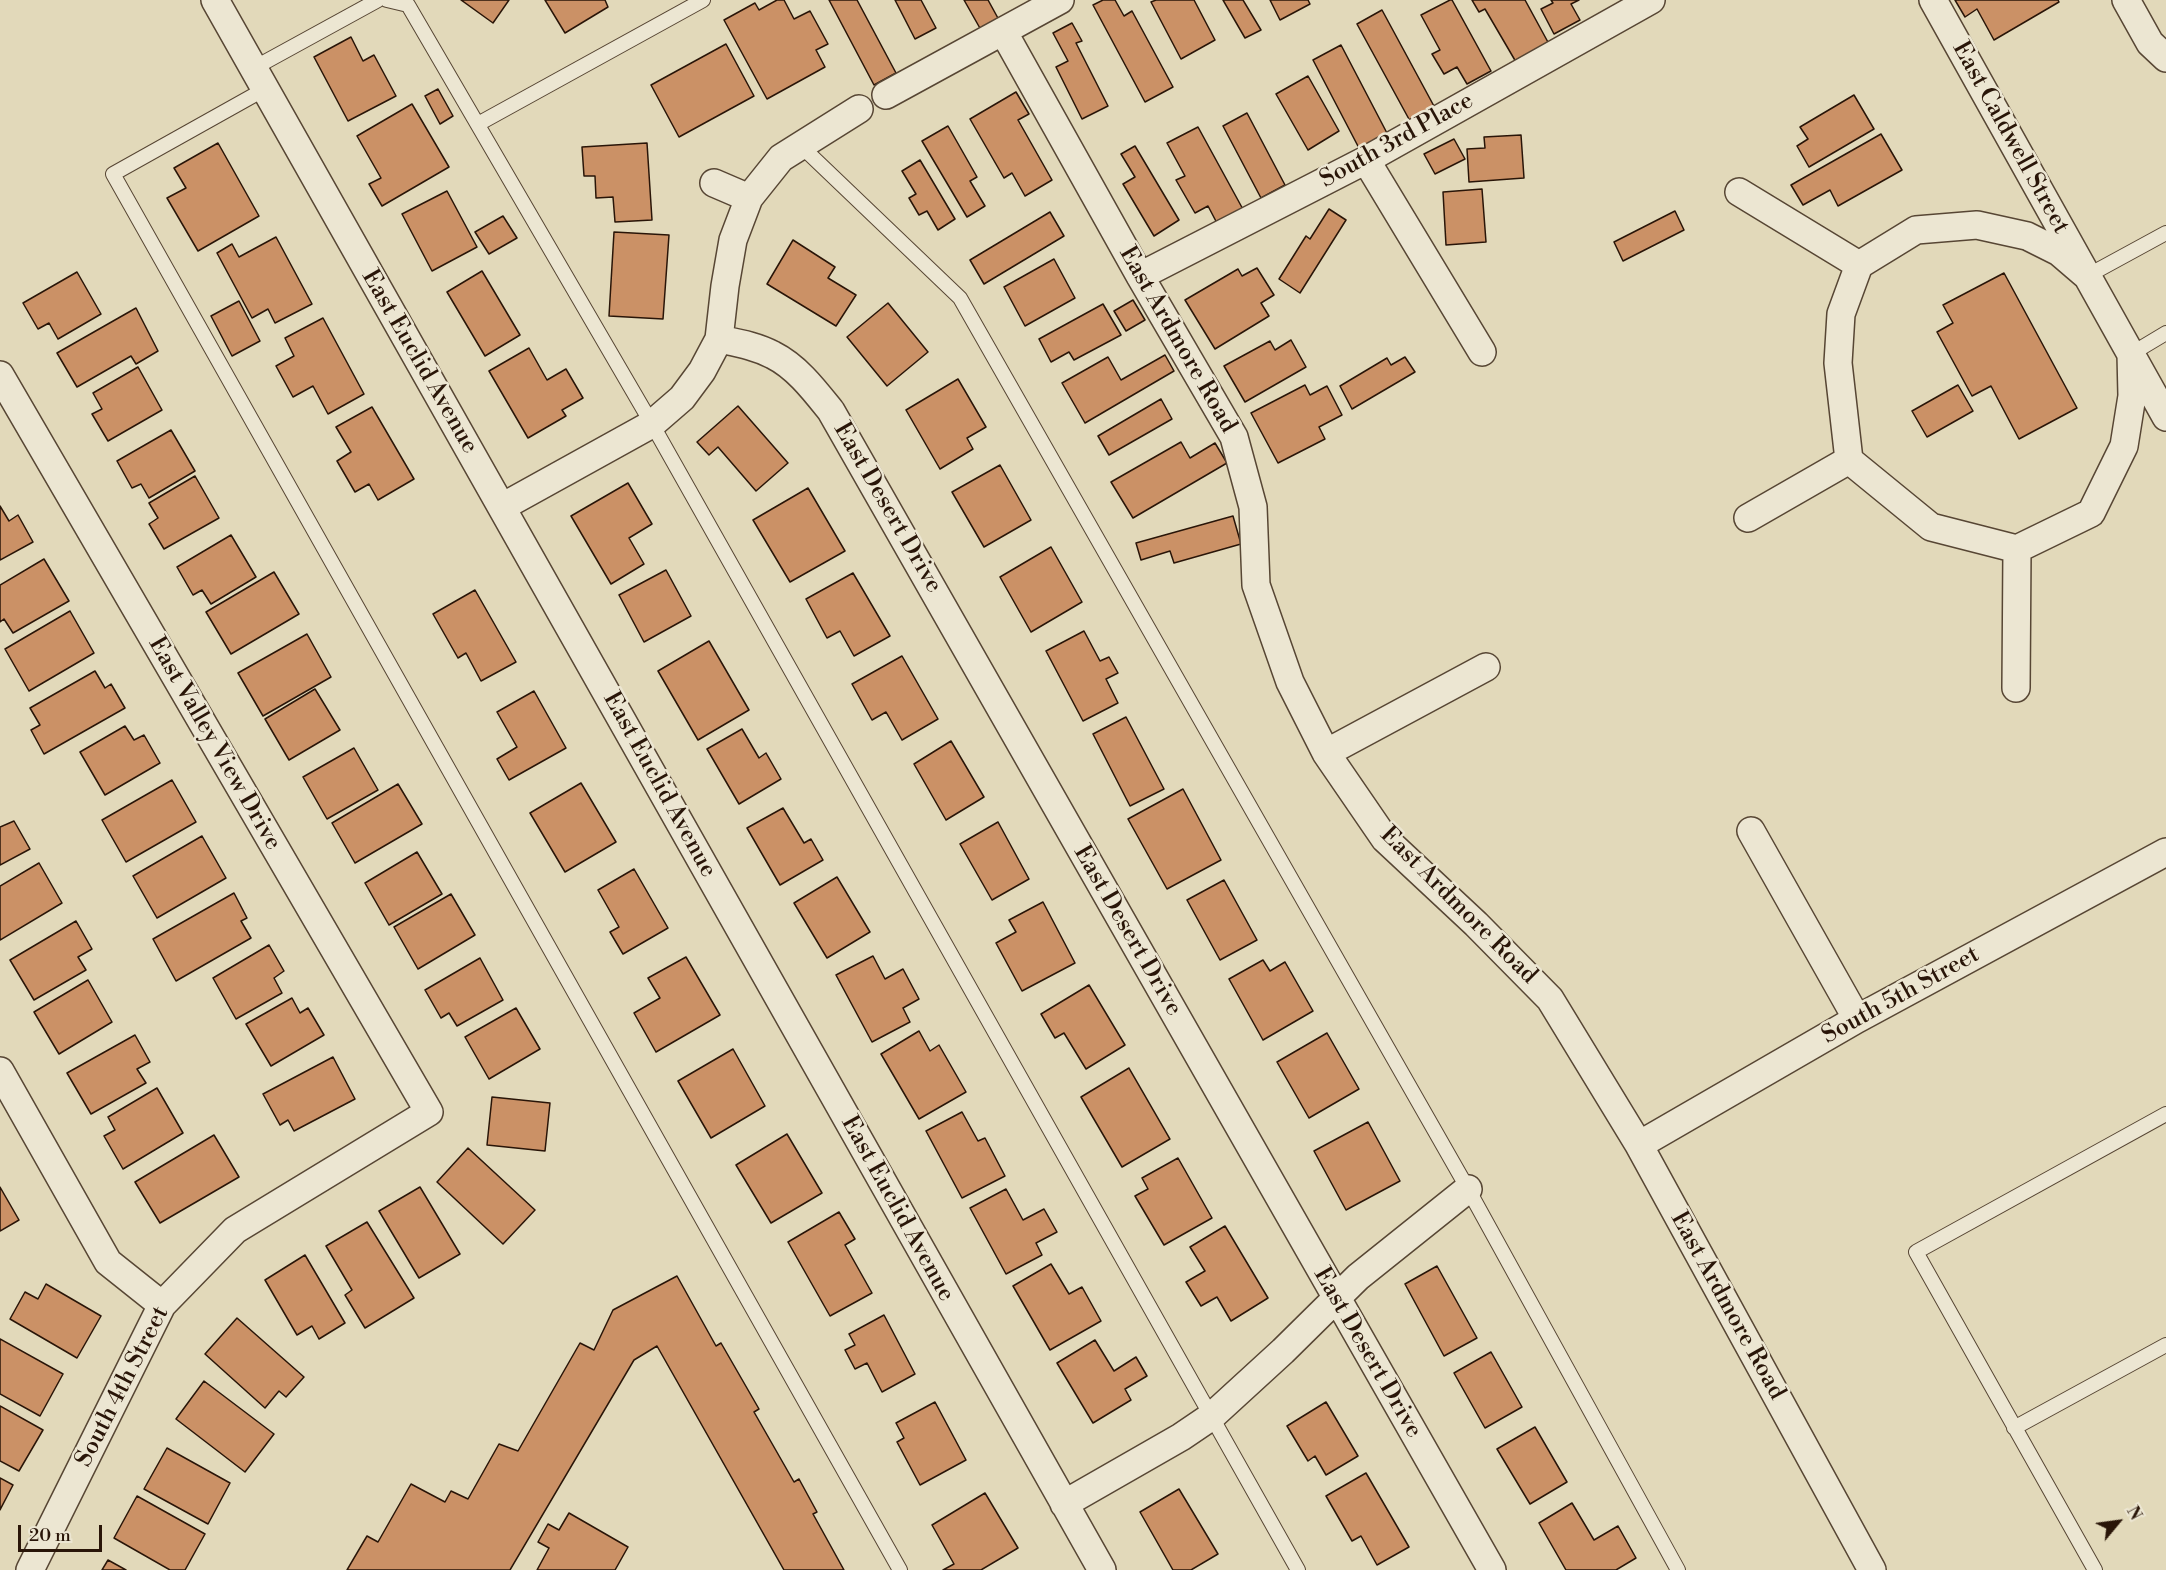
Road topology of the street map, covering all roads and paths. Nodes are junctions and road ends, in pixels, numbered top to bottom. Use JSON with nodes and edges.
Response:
{"nodes":[{"id":1,"x":215,"y":0,"type":"edge"},
{"id":2,"x":378,"y":0,"type":"edge"},
{"id":3,"x":387,"y":0,"type":"edge"},
{"id":4,"x":703,"y":0,"type":"edge"},
{"id":5,"x":1060,"y":0,"type":"edge"},
{"id":6,"x":1651,"y":0,"type":"edge"},
{"id":7,"x":1933,"y":0,"type":"edge"},
{"id":8,"x":2126,"y":0,"type":"edge"},
{"id":9,"x":1003,"y":31,"type":"junction"},
{"id":10,"x":2166,"y":58,"type":"edge"},
{"id":11,"x":259,"y":78,"type":"junction"},
{"id":12,"x":886,"y":95,"type":"dead end"},
{"id":13,"x":859,"y":109,"type":"dead end"},
{"id":14,"x":478,"y":124,"type":"junction"},
{"id":15,"x":800,"y":145,"type":"junction"},
{"id":16,"x":1366,"y":160,"type":"junction"},
{"id":17,"x":714,"y":183,"type":"dead end"},
{"id":18,"x":1739,"y":192,"type":"dead end"},
{"id":19,"x":748,"y":198,"type":"junction"},
{"id":20,"x":2166,"y":232,"type":"edge"},
{"id":21,"x":1859,"y":265,"type":"junction"},
{"id":22,"x":1140,"y":276,"type":"junction"},
{"id":23,"x":2087,"y":276,"type":"junction"},
{"id":24,"x":2166,"y":333,"type":"edge"},
{"id":25,"x":719,"y":339,"type":"junction"},
{"id":26,"x":1482,"y":352,"type":"dead end"},
{"id":27,"x":2131,"y":354,"type":"junction"},
{"id":28,"x":0,"y":375,"type":"edge"},
{"id":29,"x":2166,"y":417,"type":"edge"},
{"id":30,"x":652,"y":424,"type":"junction"},
{"id":31,"x":1849,"y":460,"type":"junction"},
{"id":32,"x":502,"y":507,"type":"junction"},
{"id":33,"x":1748,"y":518,"type":"dead end"},
{"id":34,"x":2017,"y":549,"type":"junction"},
{"id":35,"x":1486,"y":668,"type":"dead end"},
{"id":36,"x":2016,"y":688,"type":"dead end"},
{"id":37,"x":1326,"y":753,"type":"junction"},
{"id":38,"x":1751,"y":831,"type":"dead end"},
{"id":39,"x":2166,"y":852,"type":"edge"},
{"id":40,"x":1857,"y":1019,"type":"junction"},
{"id":41,"x":0,"y":1071,"type":"edge"},
{"id":42,"x":429,"y":1112,"type":"joint"},
{"id":43,"x":2166,"y":1114,"type":"edge"},
{"id":44,"x":1639,"y":1145,"type":"junction"},
{"id":45,"x":1468,"y":1189,"type":"junction"},
{"id":46,"x":1336,"y":1299,"type":"junction"},
{"id":47,"x":162,"y":1305,"type":"junction"},
{"id":48,"x":2166,"y":1345,"type":"edge"},
{"id":49,"x":1212,"y":1416,"type":"junction"},
{"id":50,"x":2014,"y":1428,"type":"junction"},
{"id":51,"x":1064,"y":1504,"type":"junction"},
{"id":52,"x":30,"y":1570,"type":"edge"},
{"id":53,"x":900,"y":1570,"type":"edge"},
{"id":54,"x":1102,"y":1570,"type":"edge"},
{"id":55,"x":1298,"y":1570,"type":"edge"},
{"id":56,"x":1492,"y":1570,"type":"edge"},
{"id":57,"x":1678,"y":1570,"type":"edge"},
{"id":58,"x":1872,"y":1570,"type":"edge"},
{"id":59,"x":2095,"y":1570,"type":"edge"}],
"edges":[{"from":1,"to":11,"type":"street","name":"East Euclid Avenue"},
{"from":2,"to":11,"type":"lane"},
{"from":3,"to":14,"type":"lane"},
{"from":4,"to":14,"type":"lane"},
{"from":5,"to":9,"type":"street"},
{"from":6,"to":16,"type":"street","name":"South 3rd Place"},
{"from":7,"to":23,"type":"street","name":"East Caldwell Street"},
{"from":8,"to":10,"type":"street"},
{"from":9,"to":12,"type":"street"},
{"from":9,"to":22,"type":"street","name":"East Ardmore Road"},
{"from":11,"to":32,"type":"street","name":"East Euclid Avenue"},
{"from":11,"to":53,"type":"lane"},
{"from":13,"to":15,"type":"street"},
{"from":14,"to":30,"type":"lane"},
{"from":15,"to":19,"type":"street"},
{"from":15,"to":45,"type":"lane"},
{"from":16,"to":22,"type":"street","name":"South 3rd Place"},
{"from":16,"to":26,"type":"street"},
{"from":17,"to":19,"type":"street"},
{"from":18,"to":21,"type":"street"},
{"from":19,"to":25,"type":"street"},
{"from":20,"to":23,"type":"lane"},
{"from":21,"to":23,"type":"street","name":"East Caldwell Street"},
{"from":21,"to":31,"type":"street"},
{"from":22,"to":37,"type":"street","name":"East Ardmore Road"},
{"from":23,"to":27,"type":"street","name":"East Caldwell Street"},
{"from":24,"to":27,"type":"lane"},
{"from":25,"to":30,"type":"street"},
{"from":25,"to":46,"type":"street","name":"East Desert Drive"},
{"from":27,"to":29,"type":"street","name":"East Caldwell Street"},
{"from":27,"to":34,"type":"street","name":"East Caldwell Street"},
{"from":28,"to":42,"type":"street","name":"East Valley View Drive"},
{"from":30,"to":32,"type":"street"},
{"from":30,"to":49,"type":"lane"},
{"from":31,"to":33,"type":"street"},
{"from":31,"to":34,"type":"street"},
{"from":32,"to":51,"type":"street","name":"East Euclid Avenue"},
{"from":34,"to":36,"type":"street"},
{"from":35,"to":37,"type":"street"},
{"from":37,"to":44,"type":"street","name":"East Ardmore Road"},
{"from":38,"to":40,"type":"street"},
{"from":39,"to":40,"type":"street","name":"South 5th Street"},
{"from":40,"to":44,"type":"street","name":"South 5th Street"},
{"from":41,"to":47,"type":"street"},
{"from":42,"to":47,"type":"street","name":"South 4th Street"},
{"from":43,"to":50,"type":"lane"},
{"from":44,"to":58,"type":"street","name":"East Ardmore Road"},
{"from":45,"to":46,"type":"street"},
{"from":45,"to":57,"type":"lane"},
{"from":46,"to":49,"type":"street"},
{"from":46,"to":56,"type":"street","name":"East Desert Drive"},
{"from":47,"to":52,"type":"street","name":"South 4th Street"},
{"from":48,"to":50,"type":"lane"},
{"from":49,"to":51,"type":"street"},
{"from":49,"to":55,"type":"lane"},
{"from":50,"to":59,"type":"lane"},
{"from":51,"to":54,"type":"street","name":"East Euclid Avenue"}]}
